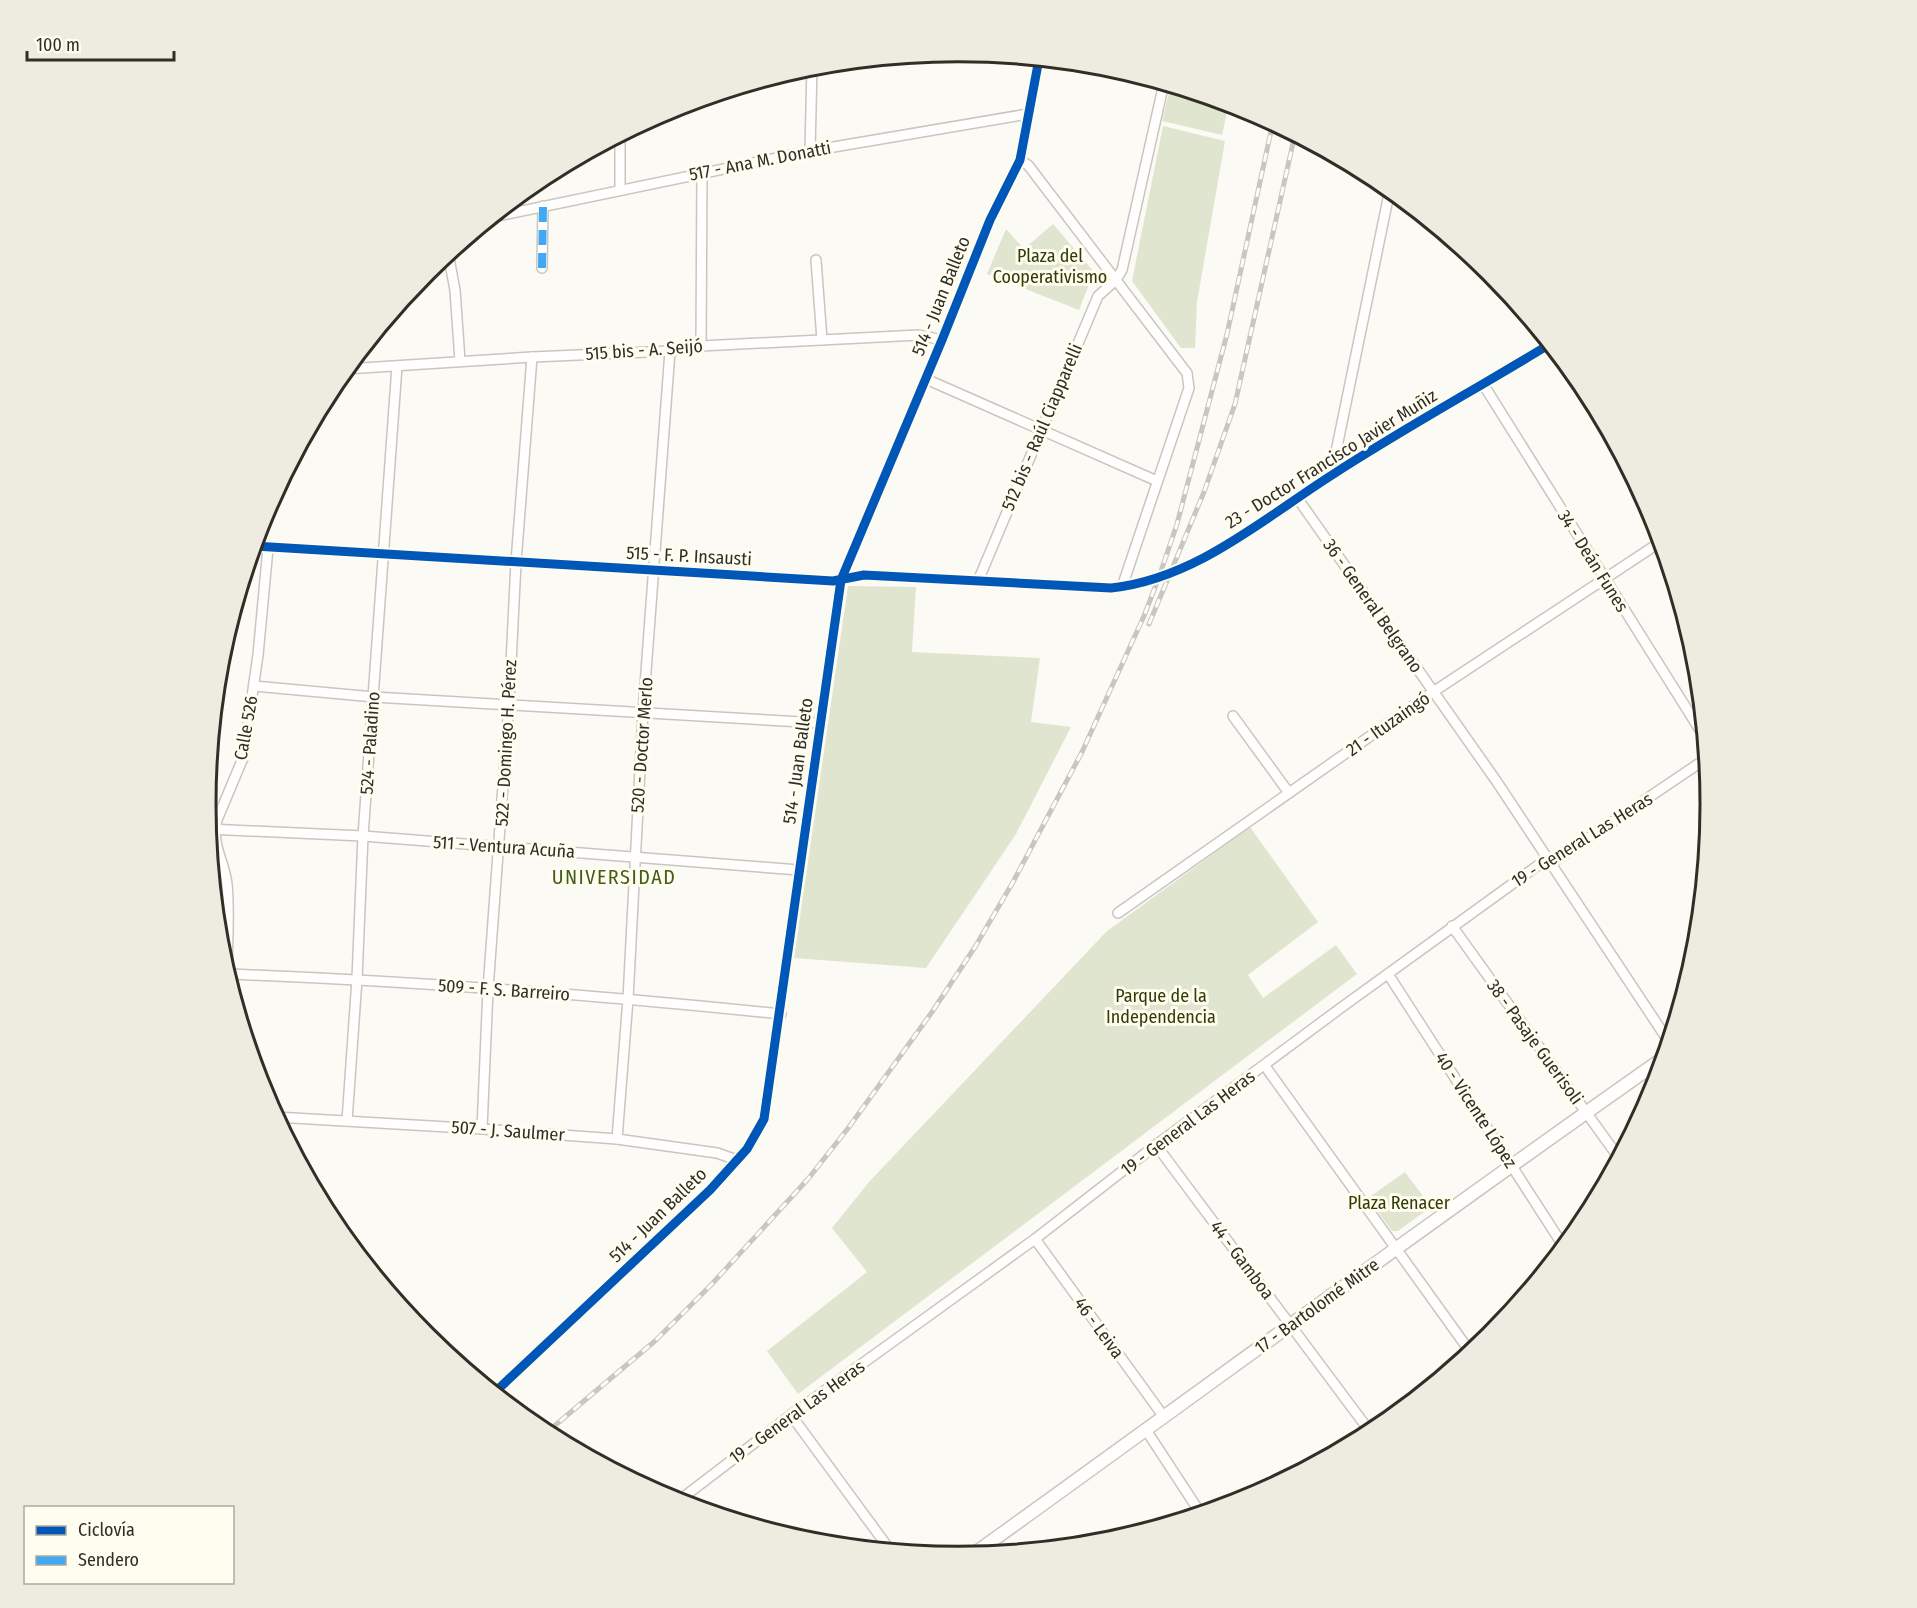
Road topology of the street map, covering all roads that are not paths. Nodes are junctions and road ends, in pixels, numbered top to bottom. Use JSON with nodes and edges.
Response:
{"nodes":[{"id":1,"x":1038,"y":66,"type":"edge"},
{"id":2,"x":812,"y":77,"type":"edge"},
{"id":3,"x":1162,"y":90,"type":"edge"},
{"id":4,"x":1028,"y":114,"type":"junction"},
{"id":5,"x":620,"y":143,"type":"edge"},
{"id":6,"x":810,"y":151,"type":"junction"},
{"id":7,"x":1020,"y":160,"type":"junction"},
{"id":8,"x":702,"y":172,"type":"junction"},
{"id":9,"x":620,"y":189,"type":"junction"},
{"id":10,"x":1388,"y":199,"type":"edge"},
{"id":11,"x":543,"y":206,"type":"junction"},
{"id":12,"x":508,"y":214,"type":"edge"},
{"id":13,"x":816,"y":260,"type":"dead end"},
{"id":14,"x":450,"y":263,"type":"edge"},
{"id":15,"x":542,"y":268,"type":"dead end"},
{"id":16,"x":1116,"y":280,"type":"junction"},
{"id":17,"x":822,"y":340,"type":"junction"},
{"id":18,"x":942,"y":340,"type":"junction"},
{"id":19,"x":701,"y":346,"type":"junction"},
{"id":20,"x":1544,"y":347,"type":"edge"},
{"id":21,"x":670,"y":351,"type":"junction"},
{"id":22,"x":532,"y":357,"type":"junction"},
{"id":23,"x":460,"y":361,"type":"junction"},
{"id":24,"x":397,"y":366,"type":"junction"},
{"id":25,"x":357,"y":368,"type":"edge"},
{"id":26,"x":926,"y":379,"type":"junction"},
{"id":27,"x":1483,"y":384,"type":"junction"},
{"id":28,"x":1040,"y":429,"type":"junction"},
{"id":29,"x":1331,"y":476,"type":"junction"},
{"id":30,"x":1157,"y":481,"type":"junction"},
{"id":31,"x":1298,"y":499,"type":"junction"},
{"id":32,"x":1654,"y":546,"type":"edge"},
{"id":33,"x":262,"y":547,"type":"edge"},
{"id":34,"x":268,"y":548,"type":"junction"},
{"id":35,"x":382,"y":555,"type":"junction"},
{"id":36,"x":516,"y":562,"type":"junction"},
{"id":37,"x":655,"y":571,"type":"junction"},
{"id":38,"x":841,"y":579,"type":"junction"},
{"id":39,"x":1605,"y":579,"type":"junction"},
{"id":40,"x":978,"y":581,"type":"junction"},
{"id":41,"x":1122,"y":587,"type":"junction"},
{"id":42,"x":254,"y":686,"type":"junction"},
{"id":43,"x":1433,"y":692,"type":"junction"},
{"id":44,"x":374,"y":697,"type":"junction"},
{"id":45,"x":509,"y":704,"type":"junction"},
{"id":46,"x":643,"y":712,"type":"junction"},
{"id":47,"x":1233,"y":716,"type":"dead end"},
{"id":48,"x":819,"y":723,"type":"junction"},
{"id":49,"x":1696,"y":724,"type":"edge"},
{"id":50,"x":1699,"y":763,"type":"edge"},
{"id":51,"x":1289,"y":793,"type":"junction"},
{"id":52,"x":217,"y":820,"type":"edge"},
{"id":53,"x":217,"y":829,"type":"edge"},
{"id":54,"x":363,"y":836,"type":"junction"},
{"id":55,"x":500,"y":847,"type":"junction"},
{"id":56,"x":218,"y":851,"type":"edge"},
{"id":57,"x":635,"y":857,"type":"junction"},
{"id":58,"x":1550,"y":860,"type":"junction"},
{"id":59,"x":799,"y":870,"type":"junction"},
{"id":60,"x":1118,"y":914,"type":"dead end"},
{"id":61,"x":1452,"y":926,"type":"junction"},
{"id":62,"x":227,"y":931,"type":"edge"},
{"id":63,"x":236,"y":974,"type":"edge"},
{"id":64,"x":1388,"y":974,"type":"junction"},
{"id":65,"x":357,"y":979,"type":"junction"},
{"id":66,"x":488,"y":988,"type":"junction"},
{"id":67,"x":628,"y":999,"type":"junction"},
{"id":68,"x":781,"y":1014,"type":"junction"},
{"id":69,"x":1664,"y":1035,"type":"edge"},
{"id":70,"x":1653,"y":1065,"type":"edge"},
{"id":71,"x":1265,"y":1066,"type":"junction"},
{"id":72,"x":1586,"y":1112,"type":"junction"},
{"id":73,"x":286,"y":1118,"type":"edge"},
{"id":74,"x":347,"y":1121,"type":"junction"},
{"id":75,"x":482,"y":1129,"type":"junction"},
{"id":76,"x":617,"y":1139,"type":"junction"},
{"id":77,"x":1156,"y":1145,"type":"junction"},
{"id":78,"x":1614,"y":1151,"type":"edge"},
{"id":79,"x":737,"y":1160,"type":"junction"},
{"id":80,"x":1512,"y":1165,"type":"junction"},
{"id":81,"x":1035,"y":1239,"type":"junction"},
{"id":82,"x":1560,"y":1240,"type":"edge"},
{"id":83,"x":1395,"y":1249,"type":"junction"},
{"id":84,"x":1291,"y":1326,"type":"junction"},
{"id":85,"x":1466,"y":1346,"type":"edge"},
{"id":86,"x":499,"y":1387,"type":"edge"},
{"id":87,"x":791,"y":1415,"type":"junction"},
{"id":88,"x":1164,"y":1417,"type":"junction"},
{"id":89,"x":1365,"y":1425,"type":"edge"},
{"id":90,"x":1146,"y":1430,"type":"junction"},
{"id":91,"x":686,"y":1494,"type":"edge"},
{"id":92,"x":1197,"y":1507,"type":"edge"},
{"id":93,"x":884,"y":1542,"type":"edge"},
{"id":94,"x":985,"y":1545,"type":"edge"}],
"edges":[{"from":1,"to":4,"type":"street","name":"514 - Juan Balleto"},
{"from":2,"to":6,"type":"street"},
{"from":3,"to":16,"type":"street"},
{"from":4,"to":6,"type":"street","name":"517 - Ana M. Donatti"},
{"from":4,"to":7,"type":"street","name":"514 - Juan Balleto"},
{"from":5,"to":9,"type":"street"},
{"from":6,"to":8,"type":"street","name":"517 - Ana M. Donatti"},
{"from":7,"to":16,"type":"street"},
{"from":7,"to":18,"type":"street","name":"514 - Juan Balleto"},
{"from":8,"to":9,"type":"street","name":"517 - Ana M. Donatti"},
{"from":8,"to":19,"type":"street"},
{"from":9,"to":11,"type":"street","name":"517 - Ana M. Donatti"},
{"from":10,"to":29,"type":"street"},
{"from":11,"to":12,"type":"street","name":"517 - Ana M. Donatti"},
{"from":11,"to":15,"type":"street"},
{"from":13,"to":17,"type":"street"},
{"from":14,"to":23,"type":"street"},
{"from":16,"to":28,"type":"street","name":"512 bis - Raúl Ciapparelli"},
{"from":16,"to":30,"type":"street"},
{"from":17,"to":18,"type":"street","name":"515 bis - A. Seijó"},
{"from":17,"to":19,"type":"street","name":"515 bis - A. Seijó"},
{"from":18,"to":26,"type":"street","name":"514 - Juan Balleto"},
{"from":19,"to":21,"type":"street","name":"515 bis - A. Seijó"},
{"from":20,"to":27,"type":"street","name":"23 - Doctor Francisco Javier Muñiz"},
{"from":21,"to":22,"type":"street","name":"515 bis - A. Seijó"},
{"from":21,"to":37,"type":"street","name":"520 - Doctor Merlo"},
{"from":22,"to":23,"type":"street","name":"515 bis - A. Seijó"},
{"from":22,"to":36,"type":"street","name":"522 - Domingo H. Pérez"},
{"from":23,"to":24,"type":"street","name":"515 bis - A. Seijó"},
{"from":24,"to":25,"type":"street","name":"515 bis - A. Seijó"},
{"from":24,"to":35,"type":"street","name":"524 - Paladino"},
{"from":26,"to":28,"type":"street"},
{"from":26,"to":38,"type":"street","name":"514 - Juan Balleto"},
{"from":27,"to":29,"type":"street","name":"23 - Doctor Francisco Javier Muñiz"},
{"from":27,"to":39,"type":"street","name":"34 - Deán Funes"},
{"from":28,"to":30,"type":"street"},
{"from":28,"to":40,"type":"street","name":"512 bis - Raúl Ciapparelli"},
{"from":29,"to":31,"type":"street","name":"23 - Doctor Francisco Javier Muñiz"},
{"from":30,"to":41,"type":"street"},
{"from":31,"to":41,"type":"street","name":"23 - Doctor Francisco Javier Muñiz"},
{"from":31,"to":43,"type":"street","name":"36 - General Belgrano"},
{"from":32,"to":39,"type":"street","name":"21 - Ituzaingó"},
{"from":33,"to":34,"type":"street","name":"515 - F. P. Insausti"},
{"from":34,"to":35,"type":"street","name":"515 - F. P. Insausti"},
{"from":34,"to":42,"type":"street","name":"Calle 526"},
{"from":35,"to":36,"type":"street","name":"515 - F. P. Insausti"},
{"from":35,"to":44,"type":"street","name":"524 - Paladino"},
{"from":36,"to":37,"type":"street","name":"515 - F. P. Insausti"},
{"from":36,"to":45,"type":"street","name":"522 - Domingo H. Pérez"},
{"from":37,"to":38,"type":"street","name":"515 - F. P. Insausti"},
{"from":37,"to":46,"type":"street","name":"520 - Doctor Merlo"},
{"from":38,"to":40,"type":"street","name":"515 - F. P. Insausti"},
{"from":38,"to":48,"type":"street","name":"514 - Juan Balleto"},
{"from":39,"to":43,"type":"street","name":"21 - Ituzaingó"},
{"from":39,"to":49,"type":"street","name":"34 - Deán Funes"},
{"from":40,"to":41,"type":"street","name":"515 - F. P. Insausti"},
{"from":42,"to":44,"type":"street"},
{"from":42,"to":52,"type":"street","name":"Calle 526"},
{"from":43,"to":51,"type":"street","name":"21 - Ituzaingó"},
{"from":43,"to":58,"type":"street","name":"36 - General Belgrano"},
{"from":44,"to":45,"type":"street"},
{"from":44,"to":54,"type":"street","name":"524 - Paladino"},
{"from":45,"to":46,"type":"street"},
{"from":45,"to":55,"type":"street","name":"522 - Domingo H. Pérez"},
{"from":46,"to":48,"type":"street"},
{"from":46,"to":57,"type":"street","name":"520 - Doctor Merlo"},
{"from":47,"to":51,"type":"street"},
{"from":48,"to":59,"type":"street","name":"514 - Juan Balleto"},
{"from":50,"to":58,"type":"street","name":"19 - General Las Heras"},
{"from":51,"to":60,"type":"street","name":"21 - Ituzaingó"},
{"from":53,"to":54,"type":"street","name":"511 - Ventura Acuña"},
{"from":54,"to":55,"type":"street","name":"511 - Ventura Acuña"},
{"from":54,"to":65,"type":"street","name":"524 - Paladino"},
{"from":55,"to":57,"type":"street","name":"511 - Ventura Acuña"},
{"from":55,"to":66,"type":"street","name":"522 - Domingo H. Pérez"},
{"from":56,"to":62,"type":"street"},
{"from":57,"to":59,"type":"street","name":"511 - Ventura Acuña"},
{"from":57,"to":67,"type":"street","name":"520 - Doctor Merlo"},
{"from":58,"to":61,"type":"street","name":"19 - General Las Heras"},
{"from":58,"to":69,"type":"street","name":"36 - General Belgrano"},
{"from":59,"to":68,"type":"street","name":"514 - Juan Balleto"},
{"from":61,"to":64,"type":"street","name":"19 - General Las Heras"},
{"from":61,"to":72,"type":"street","name":"38 - Pasaje Guerisoli"},
{"from":63,"to":65,"type":"street","name":"509 - F. S. Barreiro"},
{"from":64,"to":71,"type":"street","name":"19 - General Las Heras"},
{"from":64,"to":80,"type":"street","name":"40 - Vicente López"},
{"from":65,"to":66,"type":"street","name":"509 - F. S. Barreiro"},
{"from":65,"to":74,"type":"street","name":"524 - Paladino"},
{"from":66,"to":67,"type":"street","name":"509 - F. S. Barreiro"},
{"from":66,"to":75,"type":"street","name":"522 - Domingo H. Pérez"},
{"from":67,"to":68,"type":"street","name":"509 - F. S. Barreiro"},
{"from":67,"to":76,"type":"street","name":"520 - Doctor Merlo"},
{"from":68,"to":79,"type":"street","name":"514 - Juan Balleto"},
{"from":70,"to":72,"type":"street","name":"17 - Bartolomé Mitre"},
{"from":71,"to":77,"type":"street","name":"19 - General Las Heras"},
{"from":71,"to":83,"type":"street"},
{"from":72,"to":78,"type":"street","name":"38 - Pasaje Guerisoli"},
{"from":72,"to":80,"type":"street","name":"17 - Bartolomé Mitre"},
{"from":73,"to":74,"type":"street","name":"507 - J. Saulmer"},
{"from":74,"to":75,"type":"street","name":"507 - J. Saulmer"},
{"from":75,"to":76,"type":"street","name":"507 - J. Saulmer"},
{"from":76,"to":79,"type":"street","name":"507 - J. Saulmer"},
{"from":77,"to":81,"type":"street","name":"19 - General Las Heras"},
{"from":77,"to":84,"type":"street","name":"44 - Gamboa"},
{"from":79,"to":86,"type":"street","name":"514 - Juan Balleto"},
{"from":80,"to":82,"type":"street","name":"40 - Vicente López"},
{"from":80,"to":83,"type":"street","name":"17 - Bartolomé Mitre"},
{"from":81,"to":87,"type":"street","name":"19 - General Las Heras"},
{"from":81,"to":88,"type":"street","name":"46 - Leiva"},
{"from":83,"to":84,"type":"street","name":"17 - Bartolomé Mitre"},
{"from":83,"to":85,"type":"street"},
{"from":84,"to":88,"type":"street","name":"17 - Bartolomé Mitre"},
{"from":84,"to":89,"type":"street","name":"44 - Gamboa"},
{"from":87,"to":91,"type":"street","name":"19 - General Las Heras"},
{"from":87,"to":93,"type":"street"},
{"from":88,"to":90,"type":"street","name":"17 - Bartolomé Mitre"},
{"from":90,"to":92,"type":"street"},
{"from":90,"to":94,"type":"street","name":"17 - Bartolomé Mitre"}]}
